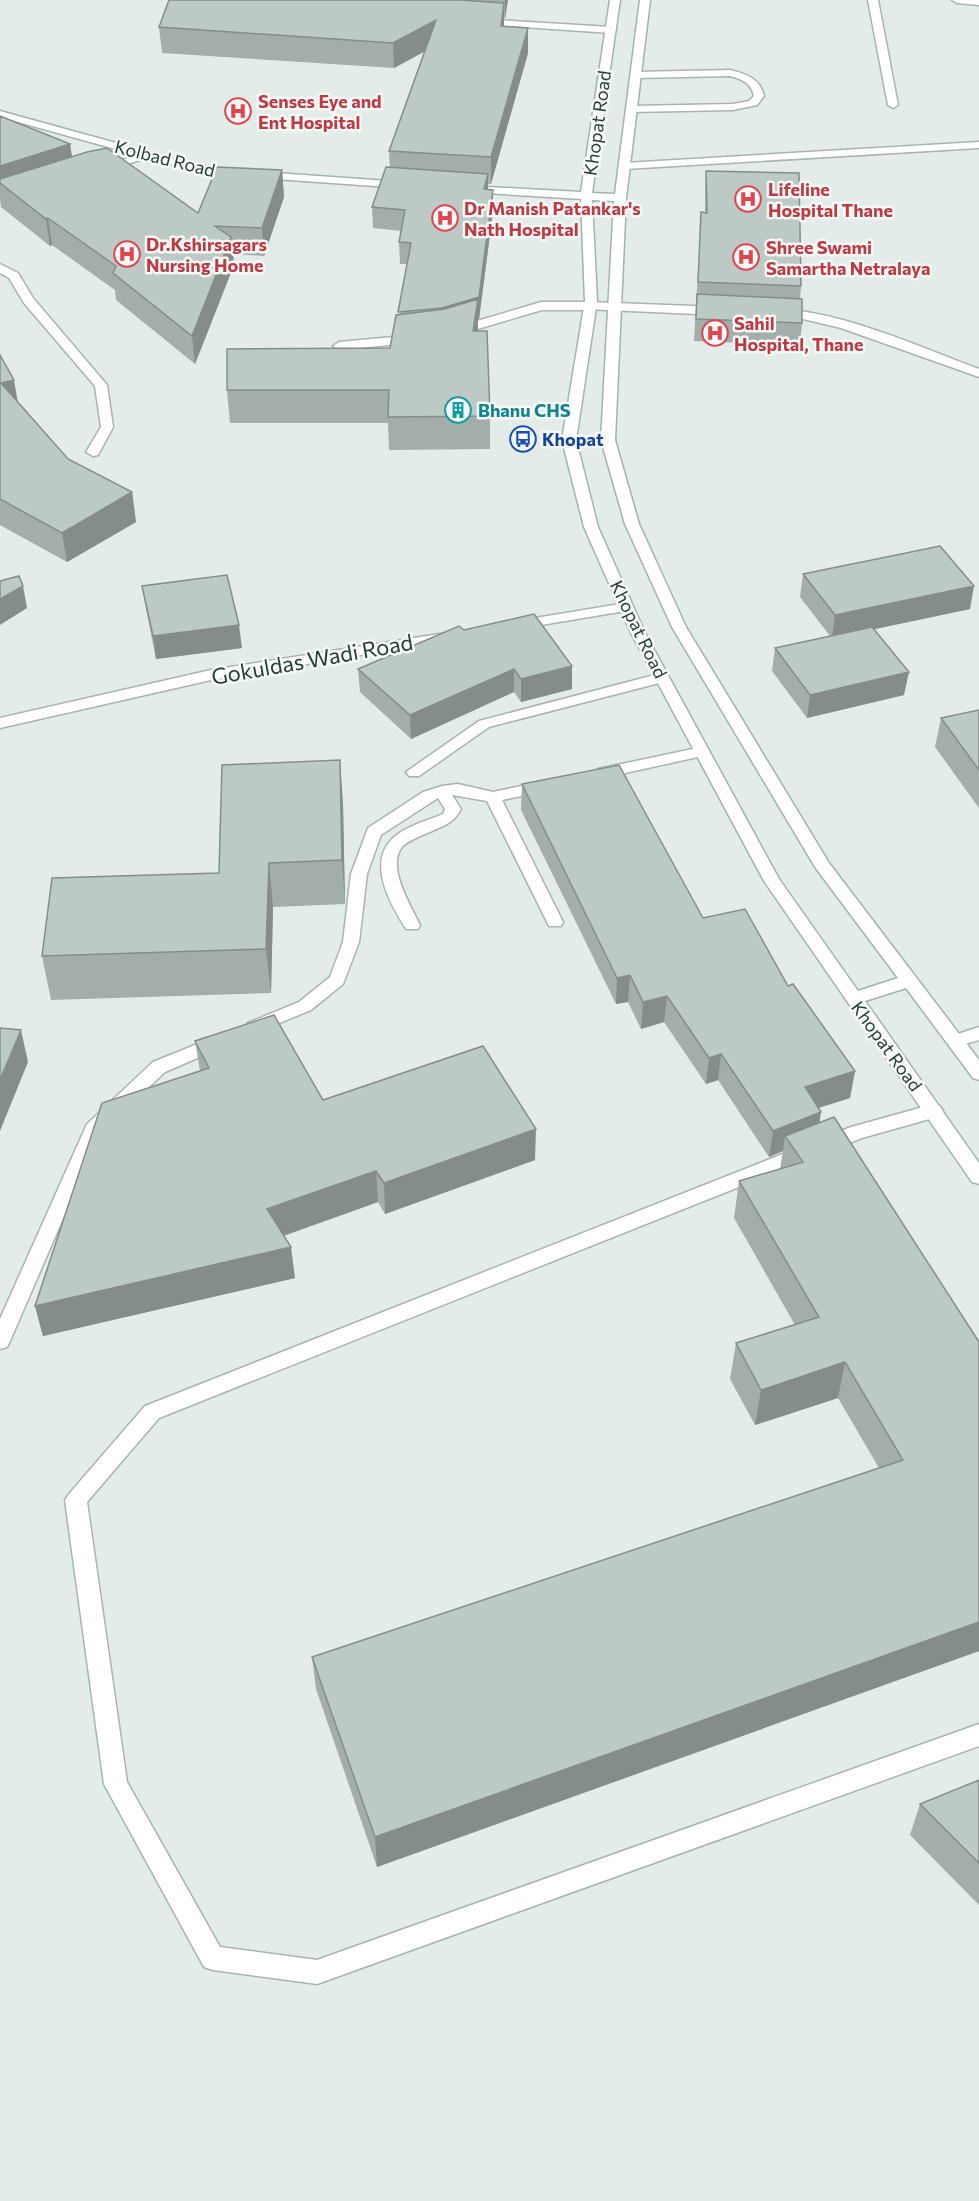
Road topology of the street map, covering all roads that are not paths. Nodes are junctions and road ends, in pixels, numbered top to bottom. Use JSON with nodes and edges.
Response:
{"nodes":[{"id":1,"x":615,"y":0,"type":"edge"},
{"id":2,"x":645,"y":0,"type":"edge"},
{"id":3,"x":873,"y":0,"type":"edge"},
{"id":4,"x":957,"y":0,"type":"edge"},
{"id":5,"x":979,"y":2,"type":"edge"},
{"id":6,"x":468,"y":21,"type":"edge"},
{"id":7,"x":611,"y":30,"type":"junction"},
{"id":8,"x":636,"y":75,"type":"junction"},
{"id":9,"x":893,"y":105,"type":"dead end"},
{"id":10,"x":631,"y":110,"type":"junction"},
{"id":11,"x":0,"y":114,"type":"edge"},
{"id":12,"x":979,"y":145,"type":"edge"},
{"id":13,"x":146,"y":155,"type":"junction"},
{"id":14,"x":625,"y":166,"type":"junction"},
{"id":15,"x":90,"y":173,"type":"edge"},
{"id":16,"x":421,"y":186,"type":"edge"},
{"id":17,"x":456,"y":188,"type":"edge"},
{"id":18,"x":586,"y":196,"type":"junction"},
{"id":19,"x":620,"y":198,"type":"junction"},
{"id":20,"x":0,"y":268,"type":"edge"},
{"id":21,"x":589,"y":306,"type":"junction"},
{"id":22,"x":614,"y":307,"type":"junction"},
{"id":23,"x":729,"y":311,"type":"edge"},
{"id":24,"x":764,"y":312,"type":"edge"},
{"id":25,"x":445,"y":335,"type":"edge"},
{"id":26,"x":428,"y":337,"type":"edge"},
{"id":27,"x":339,"y":346,"type":"edge"},
{"id":28,"x":979,"y":373,"type":"edge"},
{"id":29,"x":93,"y":452,"type":"dead end"},
{"id":30,"x":626,"y":607,"type":"junction"},
{"id":31,"x":499,"y":628,"type":"edge"},
{"id":32,"x":464,"y":633,"type":"edge"},
{"id":33,"x":662,"y":678,"type":"junction"},
{"id":34,"x":0,"y":723,"type":"edge"},
{"id":35,"x":702,"y":752,"type":"junction"},
{"id":36,"x":414,"y":772,"type":"dead end"},
{"id":37,"x":585,"y":777,"type":"edge"},
{"id":38,"x":562,"y":782,"type":"edge"},
{"id":39,"x":442,"y":791,"type":"junction"},
{"id":40,"x":493,"y":797,"type":"junction"},
{"id":41,"x":555,"y":922,"type":"dead end"},
{"id":42,"x":412,"y":925,"type":"dead end"},
{"id":43,"x":909,"y":981,"type":"junction"},
{"id":44,"x":853,"y":999,"type":"junction"},
{"id":45,"x":979,"y":1034,"type":"edge"},
{"id":46,"x":955,"y":1041,"type":"junction"},
{"id":47,"x":979,"y":1073,"type":"edge"},
{"id":48,"x":934,"y":1111,"type":"junction"},
{"id":49,"x":979,"y":1177,"type":"edge"},
{"id":50,"x":0,"y":1341,"type":"edge"},
{"id":51,"x":979,"y":1735,"type":"edge"}],
"edges":[{"from":1,"to":7,"type":"main road","name":"Khopat Road"},
{"from":2,"to":8,"type":"main road","name":"Khopat Road"},
{"from":3,"to":9,"type":"main road"},
{"from":4,"to":5,"type":"main road"},
{"from":6,"to":7,"type":"main road"},
{"from":7,"to":18,"type":"main road","name":"Khopat Road"},
{"from":8,"to":10,"type":"main road","name":"Khopat Road"},
{"from":8,"to":10,"type":"main road"},
{"from":10,"to":14,"type":"main road","name":"Khopat Road"},
{"from":11,"to":13,"type":"main road","name":"Kolbad Road"},
{"from":12,"to":14,"type":"main road"},
{"from":13,"to":15,"type":"main road"},
{"from":13,"to":16,"type":"main road","name":"Kolbad Road"},
{"from":14,"to":19,"type":"main road","name":"Khopat Road"},
{"from":17,"to":18,"type":"main road"},
{"from":18,"to":19,"type":"main road"},
{"from":18,"to":21,"type":"main road","name":"Khopat Road"},
{"from":19,"to":22,"type":"main road","name":"Khopat Road"},
{"from":20,"to":29,"type":"main road"},
{"from":21,"to":22,"type":"main road"},
{"from":21,"to":25,"type":"main road"},
{"from":21,"to":30,"type":"main road","name":"Khopat Road"},
{"from":22,"to":23,"type":"main road"},
{"from":22,"to":43,"type":"main road","name":"Khopat Road"},
{"from":24,"to":28,"type":"main road"},
{"from":26,"to":27,"type":"main road"},
{"from":30,"to":31,"type":"main road"},
{"from":30,"to":33,"type":"main road","name":"Khopat Road"},
{"from":32,"to":34,"type":"main road","name":"Gokuldas Wadi Road"},
{"from":33,"to":35,"type":"main road","name":"Khopat Road"},
{"from":33,"to":36,"type":"main road"},
{"from":35,"to":37,"type":"main road"},
{"from":35,"to":44,"type":"main road","name":"Khopat Road"},
{"from":38,"to":40,"type":"main road"},
{"from":39,"to":40,"type":"main road"},
{"from":39,"to":42,"type":"main road"},
{"from":39,"to":50,"type":"main road"},
{"from":40,"to":41,"type":"main road"},
{"from":43,"to":44,"type":"main road"},
{"from":43,"to":46,"type":"main road","name":"Khopat Road"},
{"from":44,"to":48,"type":"main road","name":"Khopat Road"},
{"from":45,"to":46,"type":"main road"},
{"from":46,"to":47,"type":"main road","name":"Khopat Road"},
{"from":48,"to":49,"type":"main road","name":"Khopat Road"},
{"from":48,"to":51,"type":"main road"}]}
